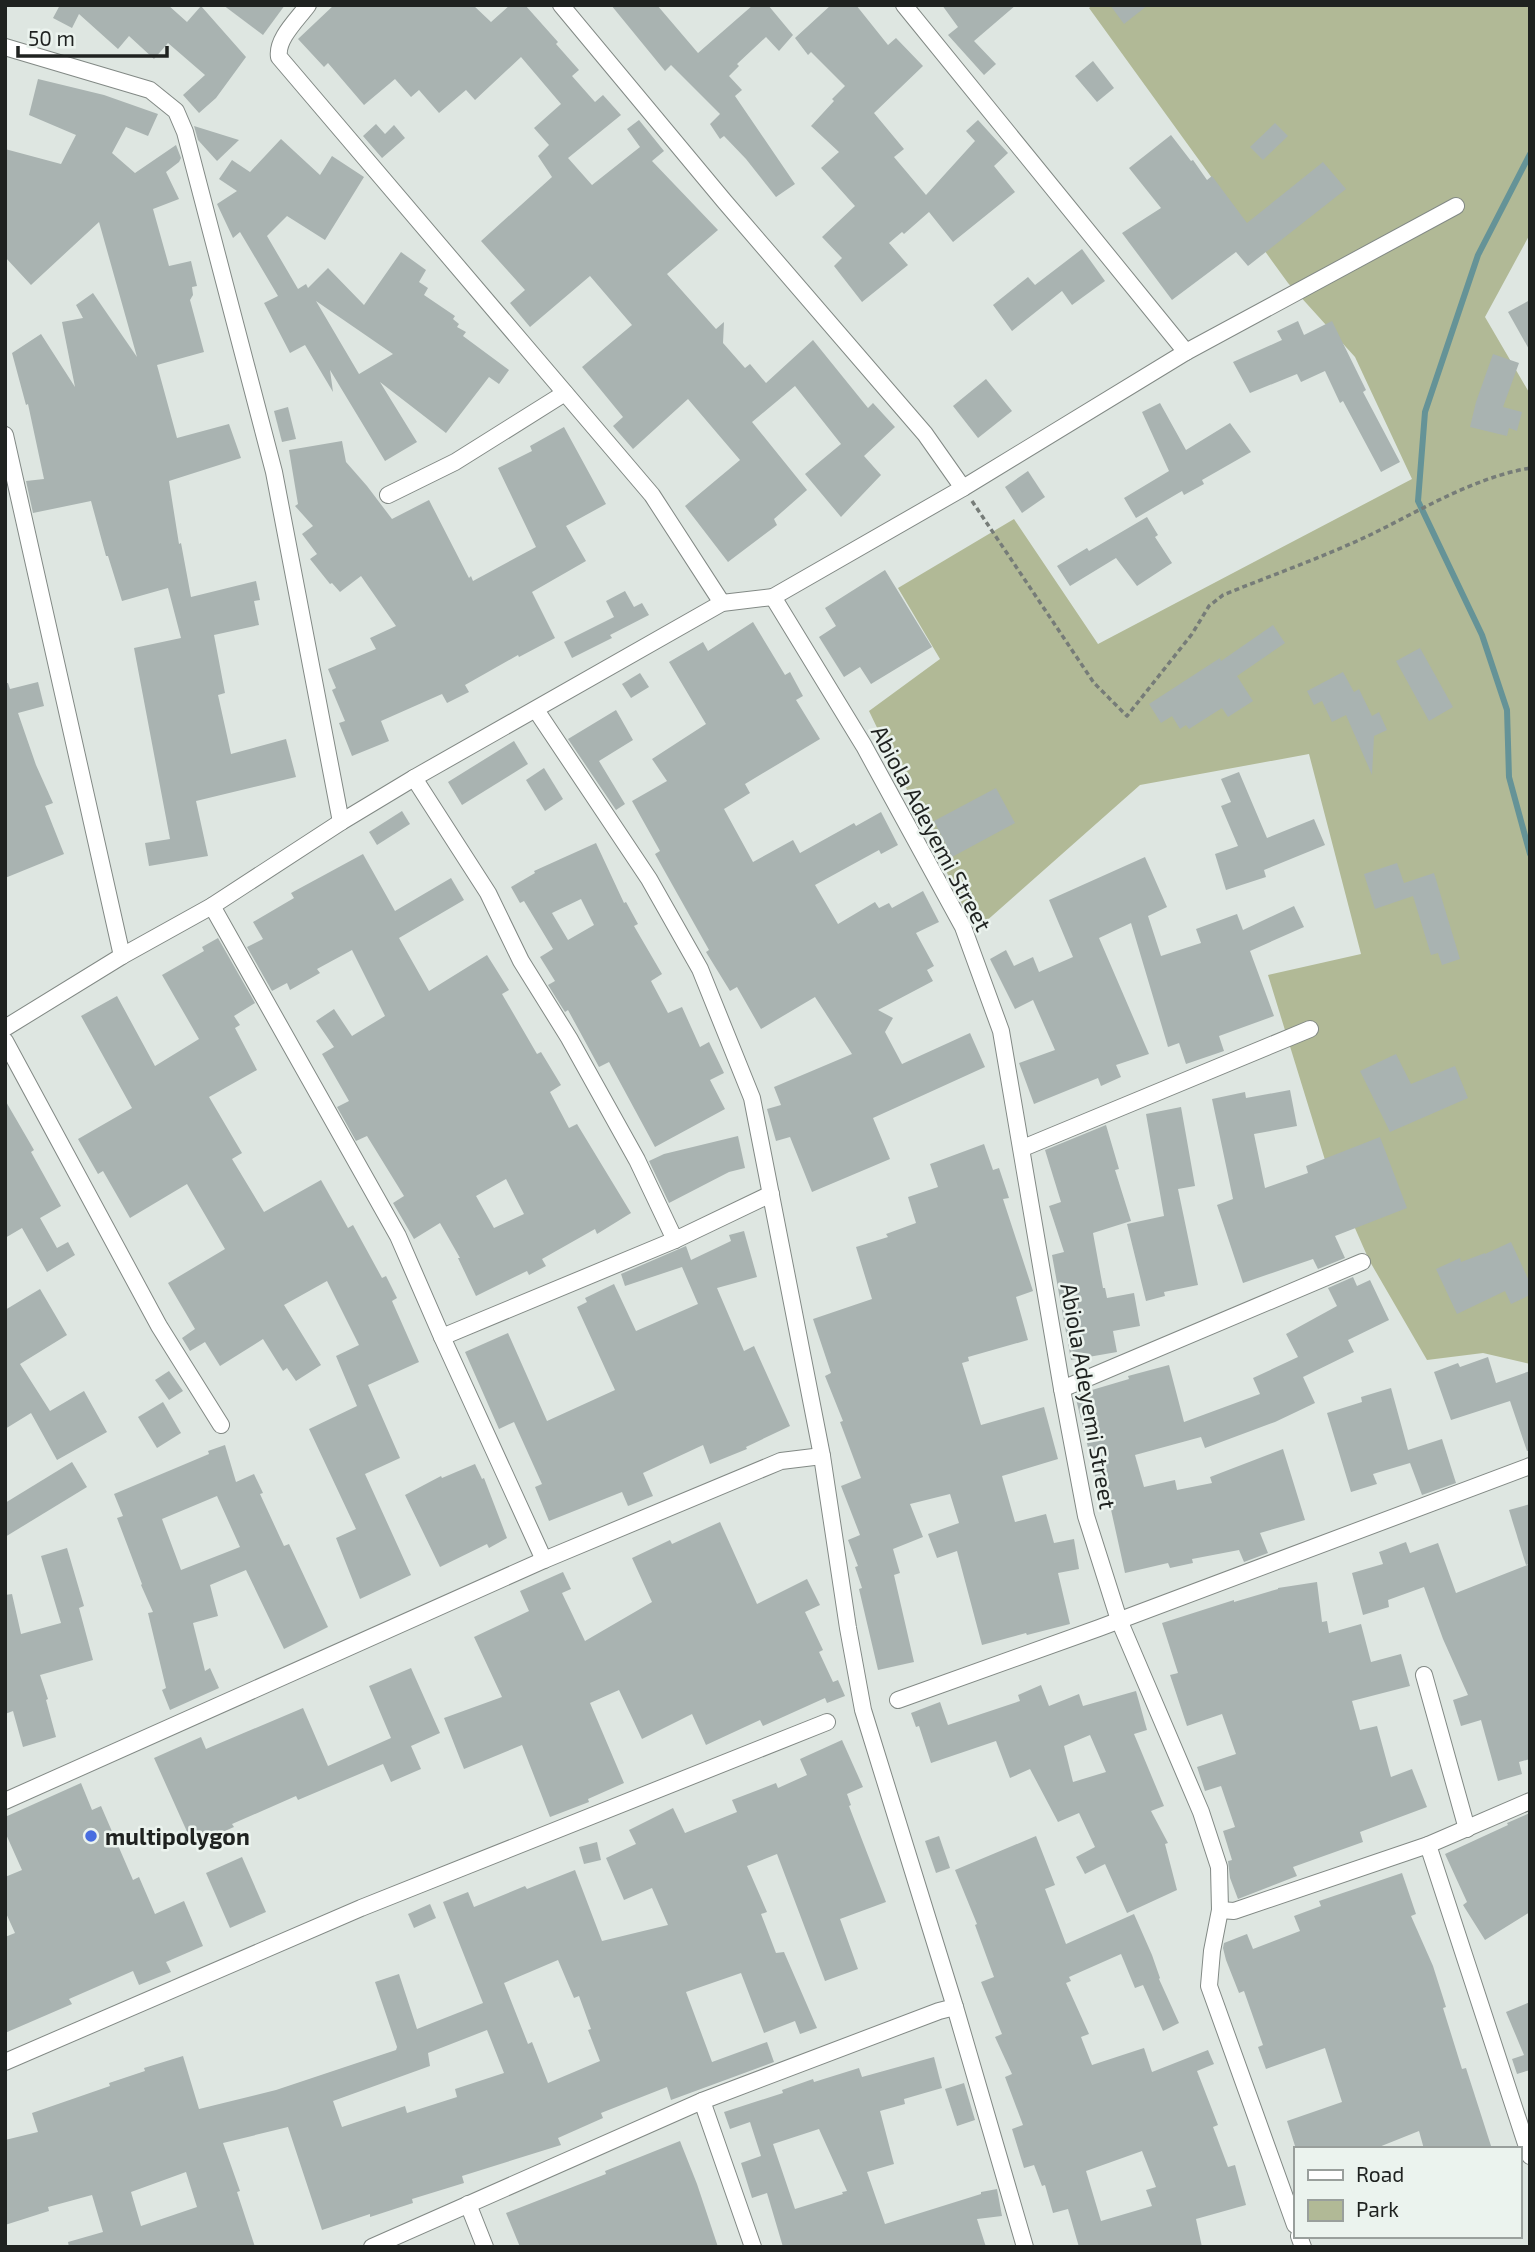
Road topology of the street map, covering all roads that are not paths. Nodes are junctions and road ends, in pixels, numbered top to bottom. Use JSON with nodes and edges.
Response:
{"nodes":[{"id":1,"x":308,"y":5,"type":"edge"},
{"id":2,"x":561,"y":5,"type":"edge"},
{"id":3,"x":904,"y":5,"type":"edge"},
{"id":4,"x":5,"y":47,"type":"edge"},
{"id":5,"x":1455,"y":206,"type":"dead end"},
{"id":6,"x":1186,"y":352,"type":"junction"},
{"id":7,"x":565,"y":393,"type":"junction"},
{"id":8,"x":5,"y":435,"type":"edge"},
{"id":9,"x":963,"y":488,"type":"junction"},
{"id":10,"x":388,"y":495,"type":"dead end"},
{"id":11,"x":773,"y":597,"type":"junction"},
{"id":12,"x":722,"y":603,"type":"junction"},
{"id":13,"x":536,"y":710,"type":"junction"},
{"id":14,"x":414,"y":778,"type":"junction"},
{"id":15,"x":341,"y":822,"type":"junction"},
{"id":16,"x":212,"y":906,"type":"junction"},
{"id":17,"x":122,"y":956,"type":"junction"},
{"id":18,"x":5,"y":1028,"type":"edge"},
{"id":19,"x":1310,"y":1029,"type":"dead end"},
{"id":20,"x":5,"y":1041,"type":"edge"},
{"id":21,"x":1023,"y":1148,"type":"junction"},
{"id":22,"x":771,"y":1194,"type":"junction"},
{"id":23,"x":675,"y":1240,"type":"junction"},
{"id":24,"x":1362,"y":1262,"type":"dead end"},
{"id":25,"x":442,"y":1337,"type":"junction"},
{"id":26,"x":1062,"y":1389,"type":"junction"},
{"id":27,"x":221,"y":1425,"type":"dead end"},
{"id":28,"x":822,"y":1456,"type":"junction"},
{"id":29,"x":1530,"y":1466,"type":"edge"},
{"id":30,"x":544,"y":1560,"type":"junction"},
{"id":31,"x":1119,"y":1620,"type":"junction"},
{"id":32,"x":1424,"y":1675,"type":"dead end"},
{"id":33,"x":898,"y":1700,"type":"dead end"},
{"id":34,"x":828,"y":1722,"type":"dead end"},
{"id":35,"x":5,"y":1801,"type":"edge"},
{"id":36,"x":1530,"y":1801,"type":"edge"},
{"id":37,"x":1467,"y":1829,"type":"junction"},
{"id":38,"x":1428,"y":1845,"type":"junction"},
{"id":39,"x":1220,"y":1910,"type":"junction"},
{"id":40,"x":955,"y":2007,"type":"junction"},
{"id":41,"x":5,"y":2062,"type":"edge"},
{"id":42,"x":702,"y":2101,"type":"junction"},
{"id":43,"x":1530,"y":2156,"type":"edge"},
{"id":44,"x":468,"y":2204,"type":"junction"},
{"id":45,"x":1294,"y":2222,"type":"edge"},
{"id":46,"x":372,"y":2247,"type":"edge"},
{"id":47,"x":485,"y":2247,"type":"edge"},
{"id":48,"x":752,"y":2247,"type":"edge"},
{"id":49,"x":1025,"y":2247,"type":"edge"}],
"edges":[{"from":1,"to":7,"type":"street"},
{"from":2,"to":9,"type":"street"},
{"from":3,"to":6,"type":"street"},
{"from":4,"to":15,"type":"street"},
{"from":5,"to":6,"type":"street"},
{"from":6,"to":9,"type":"street"},
{"from":7,"to":10,"type":"street"},
{"from":7,"to":12,"type":"street"},
{"from":8,"to":17,"type":"street"},
{"from":9,"to":11,"type":"street"},
{"from":11,"to":12,"type":"street"},
{"from":11,"to":21,"type":"street","name":"Abiola Adeyemi Street"},
{"from":12,"to":13,"type":"street"},
{"from":13,"to":14,"type":"street"},
{"from":13,"to":22,"type":"street"},
{"from":14,"to":15,"type":"street"},
{"from":14,"to":23,"type":"street"},
{"from":15,"to":16,"type":"street"},
{"from":16,"to":17,"type":"street"},
{"from":16,"to":25,"type":"street"},
{"from":17,"to":18,"type":"street"},
{"from":19,"to":21,"type":"street"},
{"from":20,"to":27,"type":"street"},
{"from":21,"to":26,"type":"street","name":"Abiola Adeyemi Street"},
{"from":22,"to":23,"type":"street"},
{"from":22,"to":28,"type":"street"},
{"from":23,"to":25,"type":"street"},
{"from":24,"to":26,"type":"street"},
{"from":25,"to":30,"type":"street"},
{"from":26,"to":31,"type":"street","name":"Abiola Adeyemi Street"},
{"from":28,"to":30,"type":"street"},
{"from":28,"to":40,"type":"street"},
{"from":29,"to":31,"type":"street"},
{"from":30,"to":35,"type":"street"},
{"from":31,"to":33,"type":"street"},
{"from":31,"to":39,"type":"street","name":"Abiola Adeyemi Street"},
{"from":32,"to":37,"type":"street"},
{"from":34,"to":41,"type":"street"},
{"from":36,"to":37,"type":"street"},
{"from":37,"to":38,"type":"street"},
{"from":38,"to":39,"type":"street"},
{"from":38,"to":43,"type":"street"},
{"from":39,"to":45,"type":"street","name":"Abiola Adeyemi Street"},
{"from":40,"to":42,"type":"street"},
{"from":40,"to":49,"type":"street"},
{"from":42,"to":44,"type":"street"},
{"from":42,"to":48,"type":"street"},
{"from":44,"to":46,"type":"street"},
{"from":44,"to":47,"type":"street"}]}
